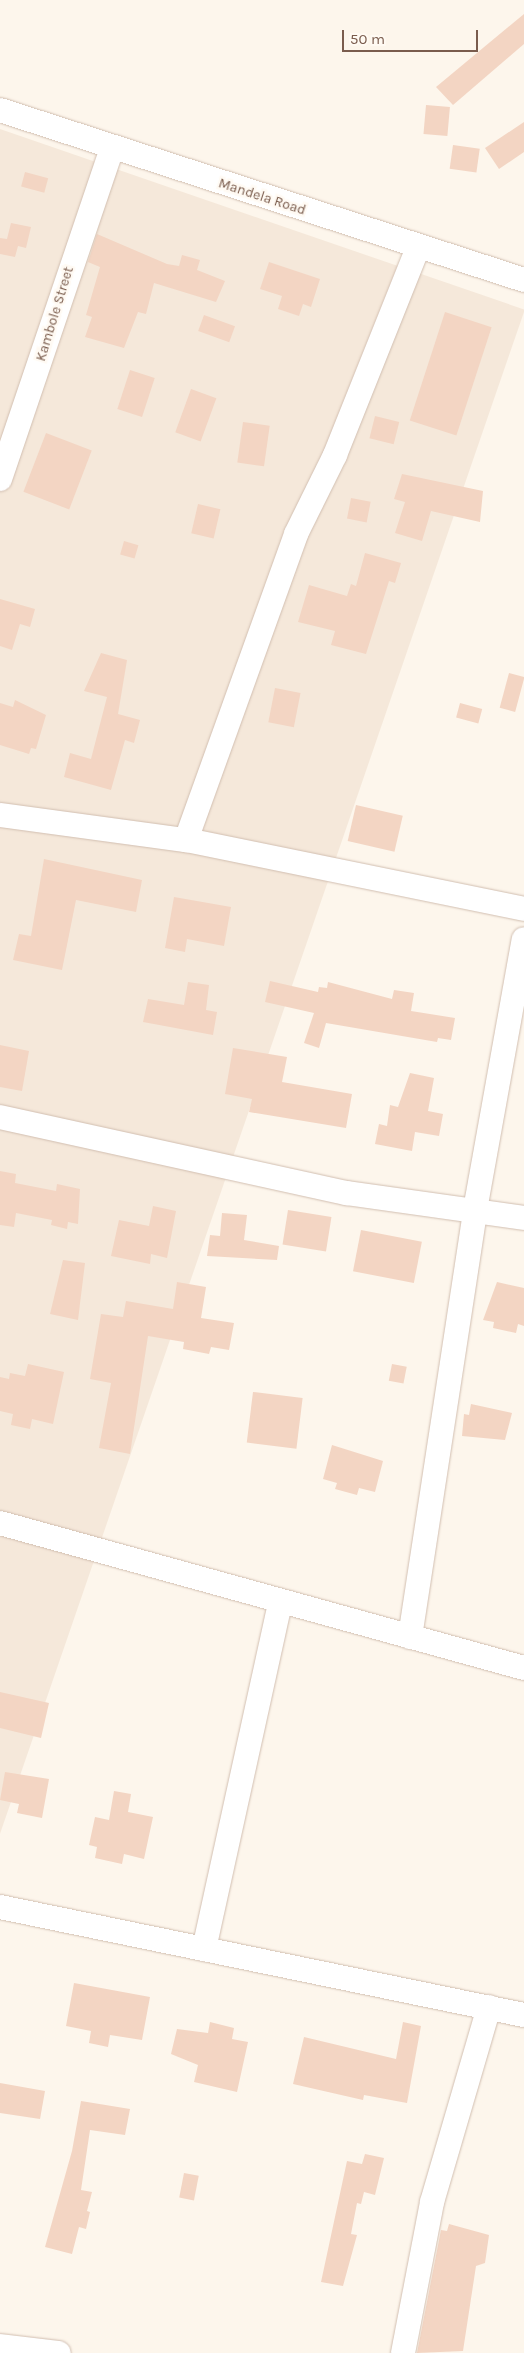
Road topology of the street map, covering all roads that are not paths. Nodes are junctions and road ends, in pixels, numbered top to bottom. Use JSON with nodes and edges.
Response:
{"nodes":[{"id":1,"x":0,"y":110,"type":"edge"},
{"id":2,"x":112,"y":148,"type":"junction"},
{"id":3,"x":418,"y":247,"type":"junction"},
{"id":4,"x":524,"y":280,"type":"edge"},
{"id":5,"x":0,"y":480,"type":"edge"},
{"id":6,"x":0,"y":815,"type":"edge"},
{"id":7,"x":186,"y":840,"type":"junction"},
{"id":8,"x":524,"y":909,"type":"edge"},
{"id":9,"x":524,"y":939,"type":"edge"},
{"id":10,"x":0,"y":1117,"type":"edge"},
{"id":11,"x":475,"y":1210,"type":"junction"},
{"id":12,"x":524,"y":1218,"type":"edge"},
{"id":13,"x":0,"y":1523,"type":"edge"},
{"id":14,"x":280,"y":1603,"type":"junction"},
{"id":15,"x":410,"y":1637,"type":"junction"},
{"id":16,"x":524,"y":1668,"type":"edge"},
{"id":17,"x":0,"y":1907,"type":"edge"},
{"id":18,"x":204,"y":1949,"type":"junction"},
{"id":19,"x":488,"y":2007,"type":"junction"},
{"id":20,"x":524,"y":2015,"type":"edge"},
{"id":21,"x":0,"y":2346,"type":"edge"},
{"id":22,"x":59,"y":2353,"type":"edge"},
{"id":23,"x":403,"y":2353,"type":"edge"}],
"edges":[{"from":1,"to":2,"type":"street","name":"Mandela Road"},
{"from":2,"to":3,"type":"street","name":"Mandela Road"},
{"from":2,"to":5,"type":"street","name":"Kambole Street"},
{"from":3,"to":4,"type":"street","name":"Mandela Road"},
{"from":3,"to":7,"type":"street"},
{"from":6,"to":7,"type":"street"},
{"from":7,"to":8,"type":"street"},
{"from":9,"to":11,"type":"street"},
{"from":10,"to":11,"type":"street"},
{"from":11,"to":12,"type":"street"},
{"from":11,"to":15,"type":"street"},
{"from":13,"to":14,"type":"street"},
{"from":14,"to":15,"type":"street"},
{"from":14,"to":18,"type":"street"},
{"from":15,"to":16,"type":"street"},
{"from":17,"to":18,"type":"street"},
{"from":18,"to":19,"type":"street"},
{"from":19,"to":20,"type":"street"},
{"from":19,"to":23,"type":"street"},
{"from":21,"to":22,"type":"street"}]}
